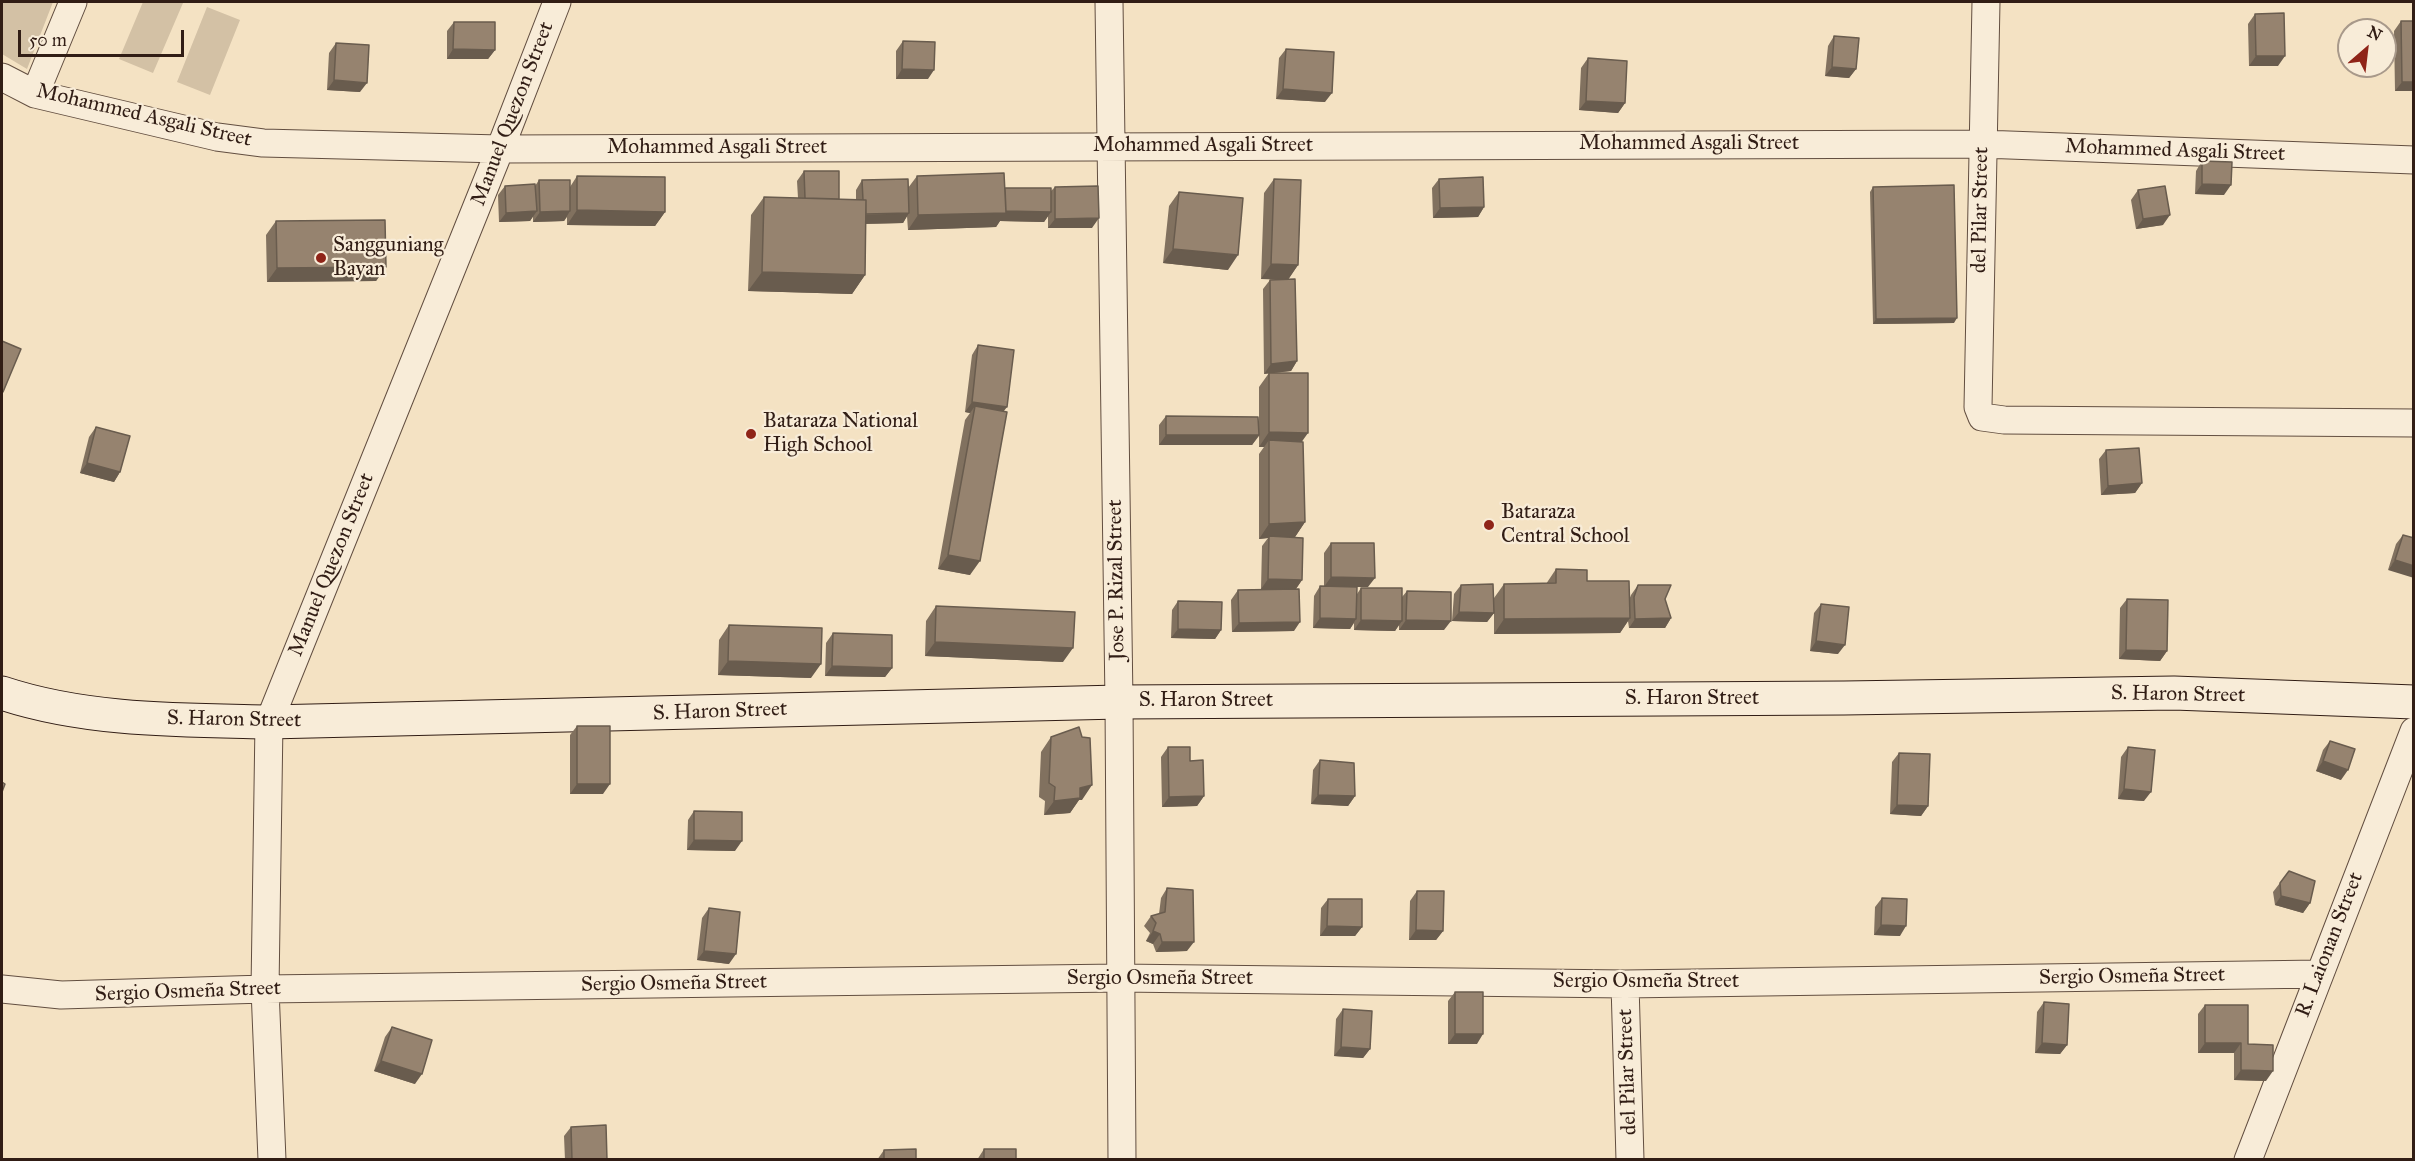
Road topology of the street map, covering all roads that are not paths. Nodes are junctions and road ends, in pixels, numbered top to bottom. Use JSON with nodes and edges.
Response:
{"nodes":[{"id":1,"x":73,"y":2,"type":"edge"},
{"id":2,"x":557,"y":2,"type":"edge"},
{"id":3,"x":1109,"y":2,"type":"edge"},
{"id":4,"x":1986,"y":2,"type":"edge"},
{"id":5,"x":2,"y":77,"type":"edge"},
{"id":6,"x":35,"y":94,"type":"junction"},
{"id":7,"x":1982,"y":144,"type":"junction"},
{"id":8,"x":1110,"y":146,"type":"junction"},
{"id":9,"x":500,"y":149,"type":"junction"},
{"id":10,"x":2414,"y":160,"type":"edge"},
{"id":11,"x":2414,"y":423,"type":"edge"},
{"id":12,"x":2,"y":693,"type":"edge"},
{"id":13,"x":1119,"y":702,"type":"junction"},
{"id":14,"x":2414,"y":702,"type":"edge"},
{"id":15,"x":269,"y":722,"type":"junction"},
{"id":16,"x":2414,"y":731,"type":"edge"},
{"id":17,"x":2319,"y":975,"type":"junction"},
{"id":18,"x":1119,"y":978,"type":"junction"},
{"id":19,"x":1626,"y":984,"type":"junction"},
{"id":20,"x":2,"y":988,"type":"edge"},
{"id":21,"x":265,"y":988,"type":"junction"},
{"id":22,"x":272,"y":1160,"type":"edge"},
{"id":23,"x":1122,"y":1160,"type":"edge"},
{"id":24,"x":1630,"y":1160,"type":"edge"},
{"id":25,"x":2248,"y":1160,"type":"edge"}],
"edges":[{"from":1,"to":6,"type":"street"},
{"from":2,"to":9,"type":"street","name":"Manuel Quezon Street"},
{"from":3,"to":8,"type":"street","name":"Jose P. Rizal Street"},
{"from":4,"to":7,"type":"street","name":"del Pilar Street"},
{"from":5,"to":6,"type":"street","name":"Mohammed Asgali Street"},
{"from":6,"to":9,"type":"street","name":"Mohammed Asgali Street"},
{"from":7,"to":8,"type":"street","name":"Mohammed Asgali Street"},
{"from":7,"to":10,"type":"street","name":"Mohammed Asgali Street"},
{"from":7,"to":11,"type":"street","name":"del Pilar Street"},
{"from":8,"to":9,"type":"street","name":"Mohammed Asgali Street"},
{"from":8,"to":13,"type":"street","name":"Jose P. Rizal Street"},
{"from":9,"to":15,"type":"street","name":"Manuel Quezon Street"},
{"from":12,"to":15,"type":"street","name":"S. Haron Street"},
{"from":13,"to":14,"type":"street","name":"S. Haron Street"},
{"from":13,"to":15,"type":"street","name":"S. Haron Street"},
{"from":13,"to":18,"type":"street","name":"Jose P. Rizal Street"},
{"from":15,"to":21,"type":"street","name":"Manuel Quezon Street"},
{"from":16,"to":17,"type":"street","name":"R. Laionan Street"},
{"from":17,"to":19,"type":"street","name":"Sergio Osmeña Street"},
{"from":17,"to":25,"type":"street","name":"R. Laionan Street"},
{"from":18,"to":19,"type":"street","name":"Sergio Osmeña Street"},
{"from":18,"to":21,"type":"street","name":"Sergio Osmeña Street"},
{"from":18,"to":23,"type":"street","name":"Jose P. Rizal Street"},
{"from":19,"to":24,"type":"street","name":"del Pilar Street"},
{"from":20,"to":21,"type":"street","name":"Sergio Osmeña Street"},
{"from":21,"to":22,"type":"street","name":"Manuel Quezon Street"}]}
